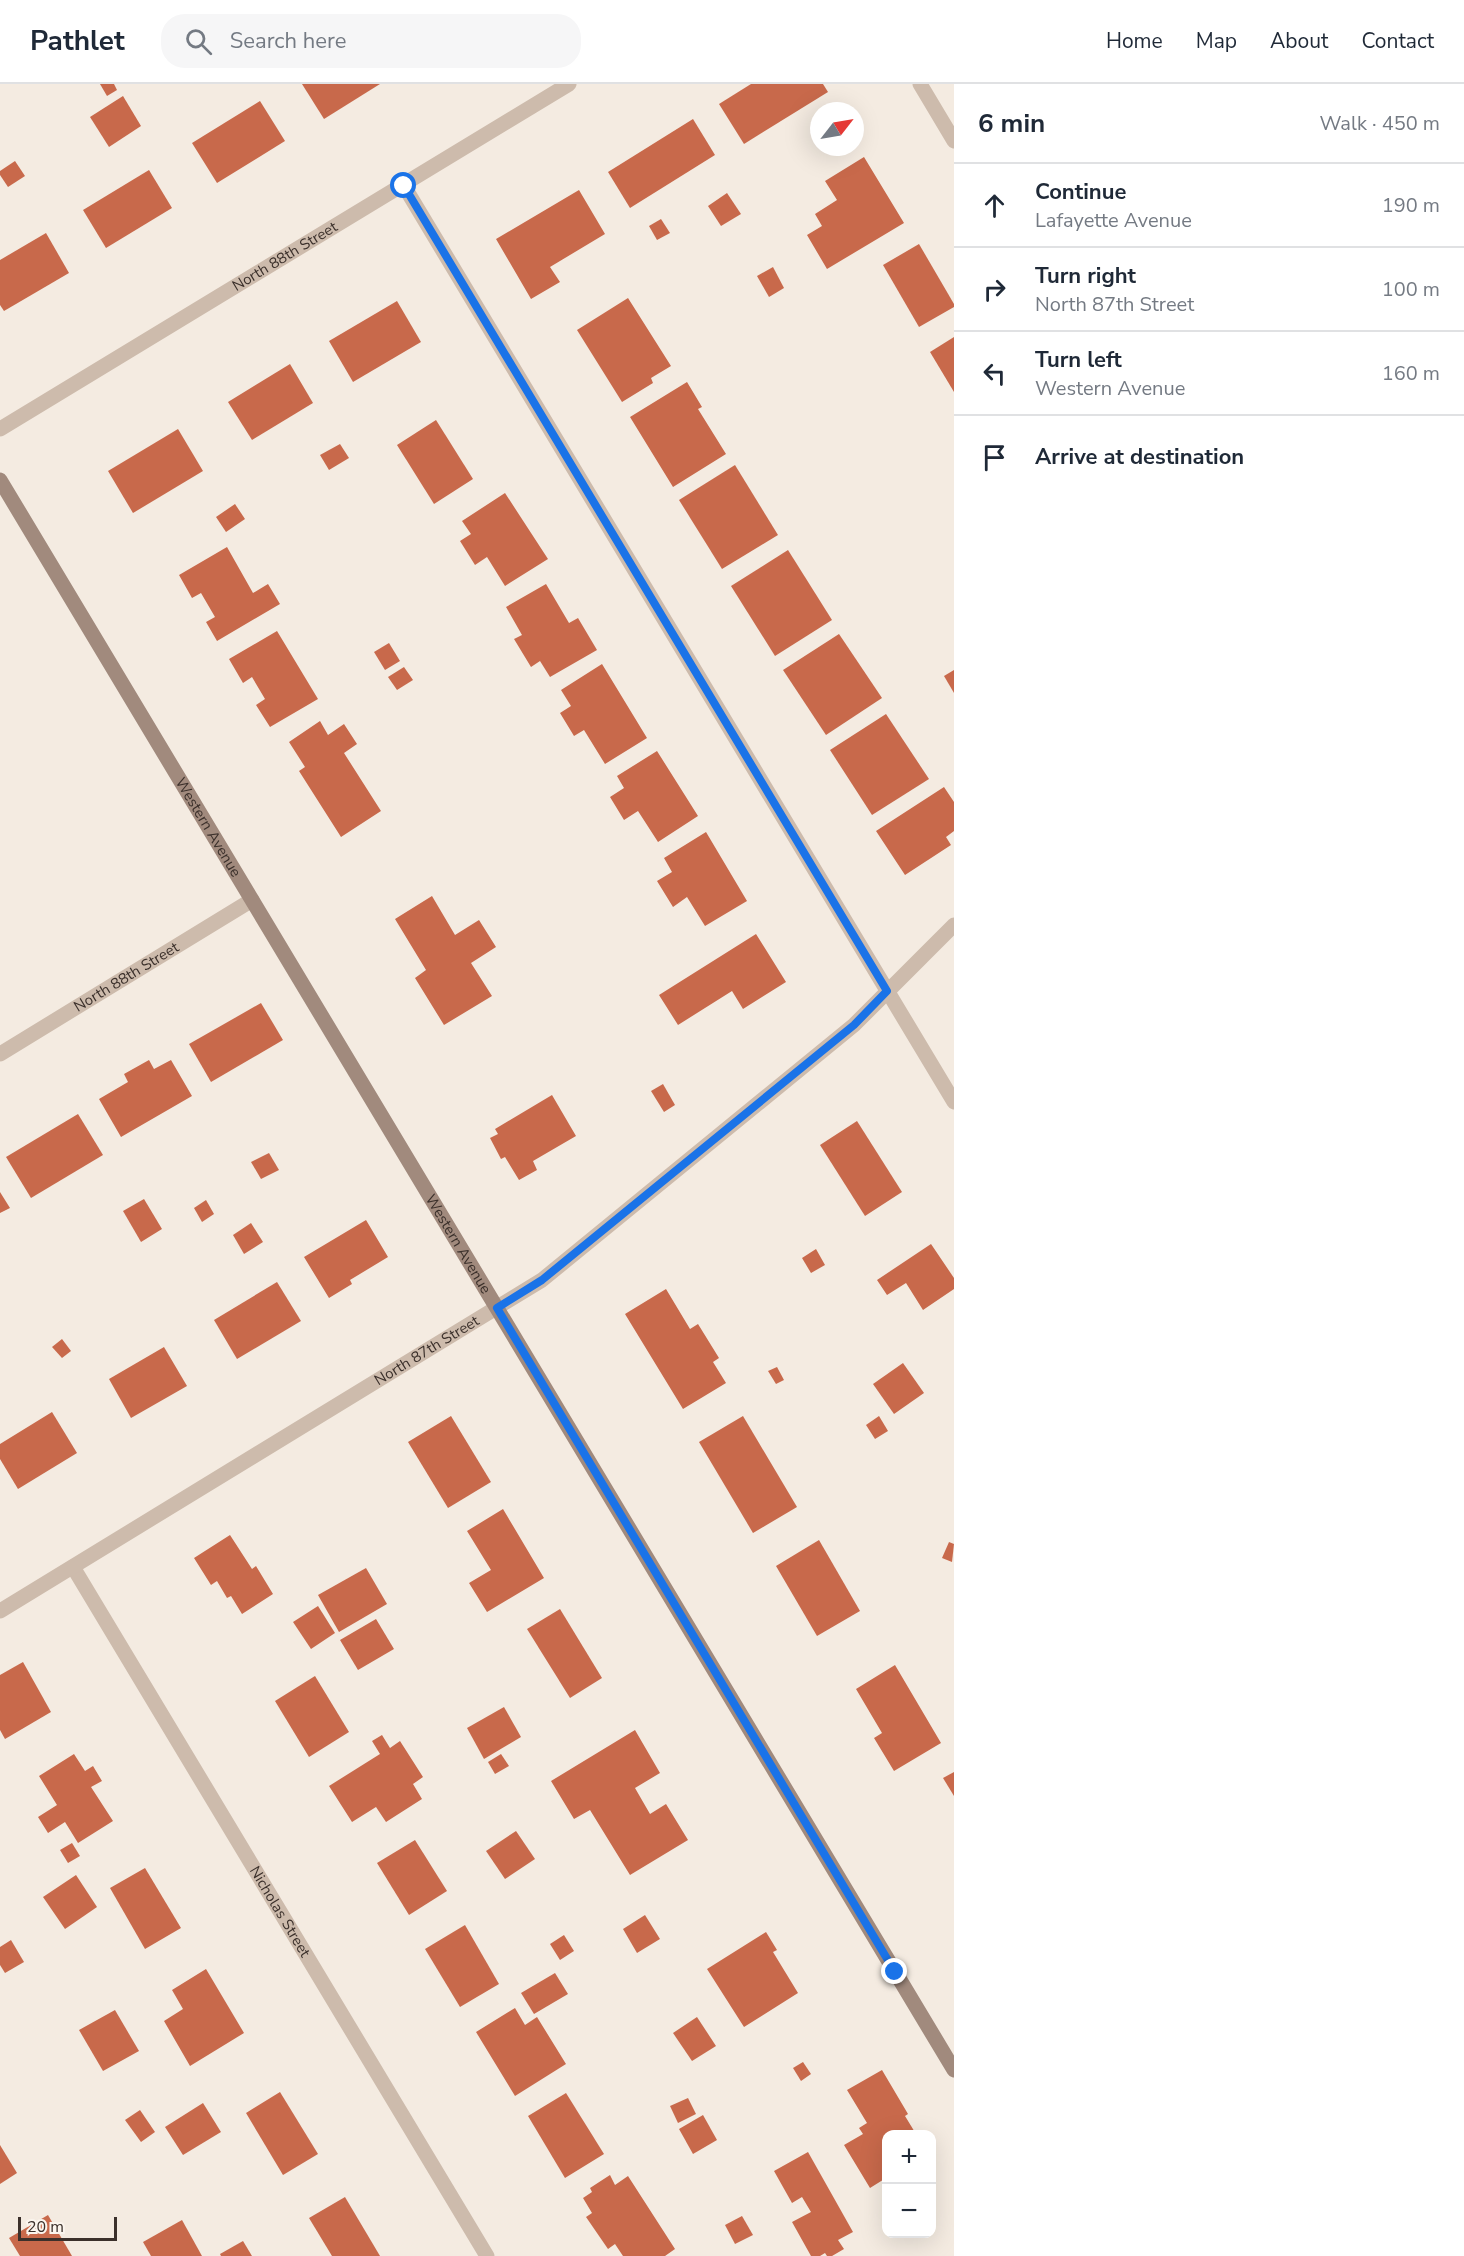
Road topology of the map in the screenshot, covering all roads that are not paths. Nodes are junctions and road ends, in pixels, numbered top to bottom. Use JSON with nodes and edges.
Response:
{"nodes":[{"id":1,"x":569,"y":84,"type":"edge"},
{"id":2,"x":920,"y":84,"type":"edge"},
{"id":3,"x":954,"y":141,"type":"edge"},
{"id":4,"x":404,"y":186,"type":"junction"},
{"id":5,"x":0,"y":429,"type":"edge"},
{"id":6,"x":0,"y":480,"type":"edge"},
{"id":7,"x":252,"y":900,"type":"junction"},
{"id":8,"x":954,"y":925,"type":"edge"},
{"id":9,"x":887,"y":991,"type":"junction"},
{"id":10,"x":0,"y":1054,"type":"edge"},
{"id":11,"x":954,"y":1101,"type":"edge"},
{"id":12,"x":497,"y":1308,"type":"junction"},
{"id":13,"x":73,"y":1567,"type":"junction"},
{"id":14,"x":0,"y":1611,"type":"edge"},
{"id":15,"x":954,"y":2070,"type":"edge"},
{"id":16,"x":487,"y":2256,"type":"edge"}],
"edges":[{"from":1,"to":4,"type":"street","name":"North 88th Street"},
{"from":2,"to":3,"type":"street"},
{"from":4,"to":5,"type":"street","name":"North 88th Street"},
{"from":4,"to":9,"type":"street"},
{"from":6,"to":7,"type":"street","name":"Western Avenue"},
{"from":7,"to":10,"type":"street","name":"North 88th Street"},
{"from":7,"to":12,"type":"street","name":"Western Avenue"},
{"from":8,"to":9,"type":"street","name":"North 87th Street"},
{"from":9,"to":11,"type":"street"},
{"from":9,"to":12,"type":"street","name":"North 87th Street"},
{"from":12,"to":13,"type":"street","name":"North 87th Street"},
{"from":12,"to":15,"type":"street","name":"Western Avenue"},
{"from":13,"to":14,"type":"street","name":"North 87th Street"},
{"from":13,"to":16,"type":"street","name":"Nicholas Street"}]}
